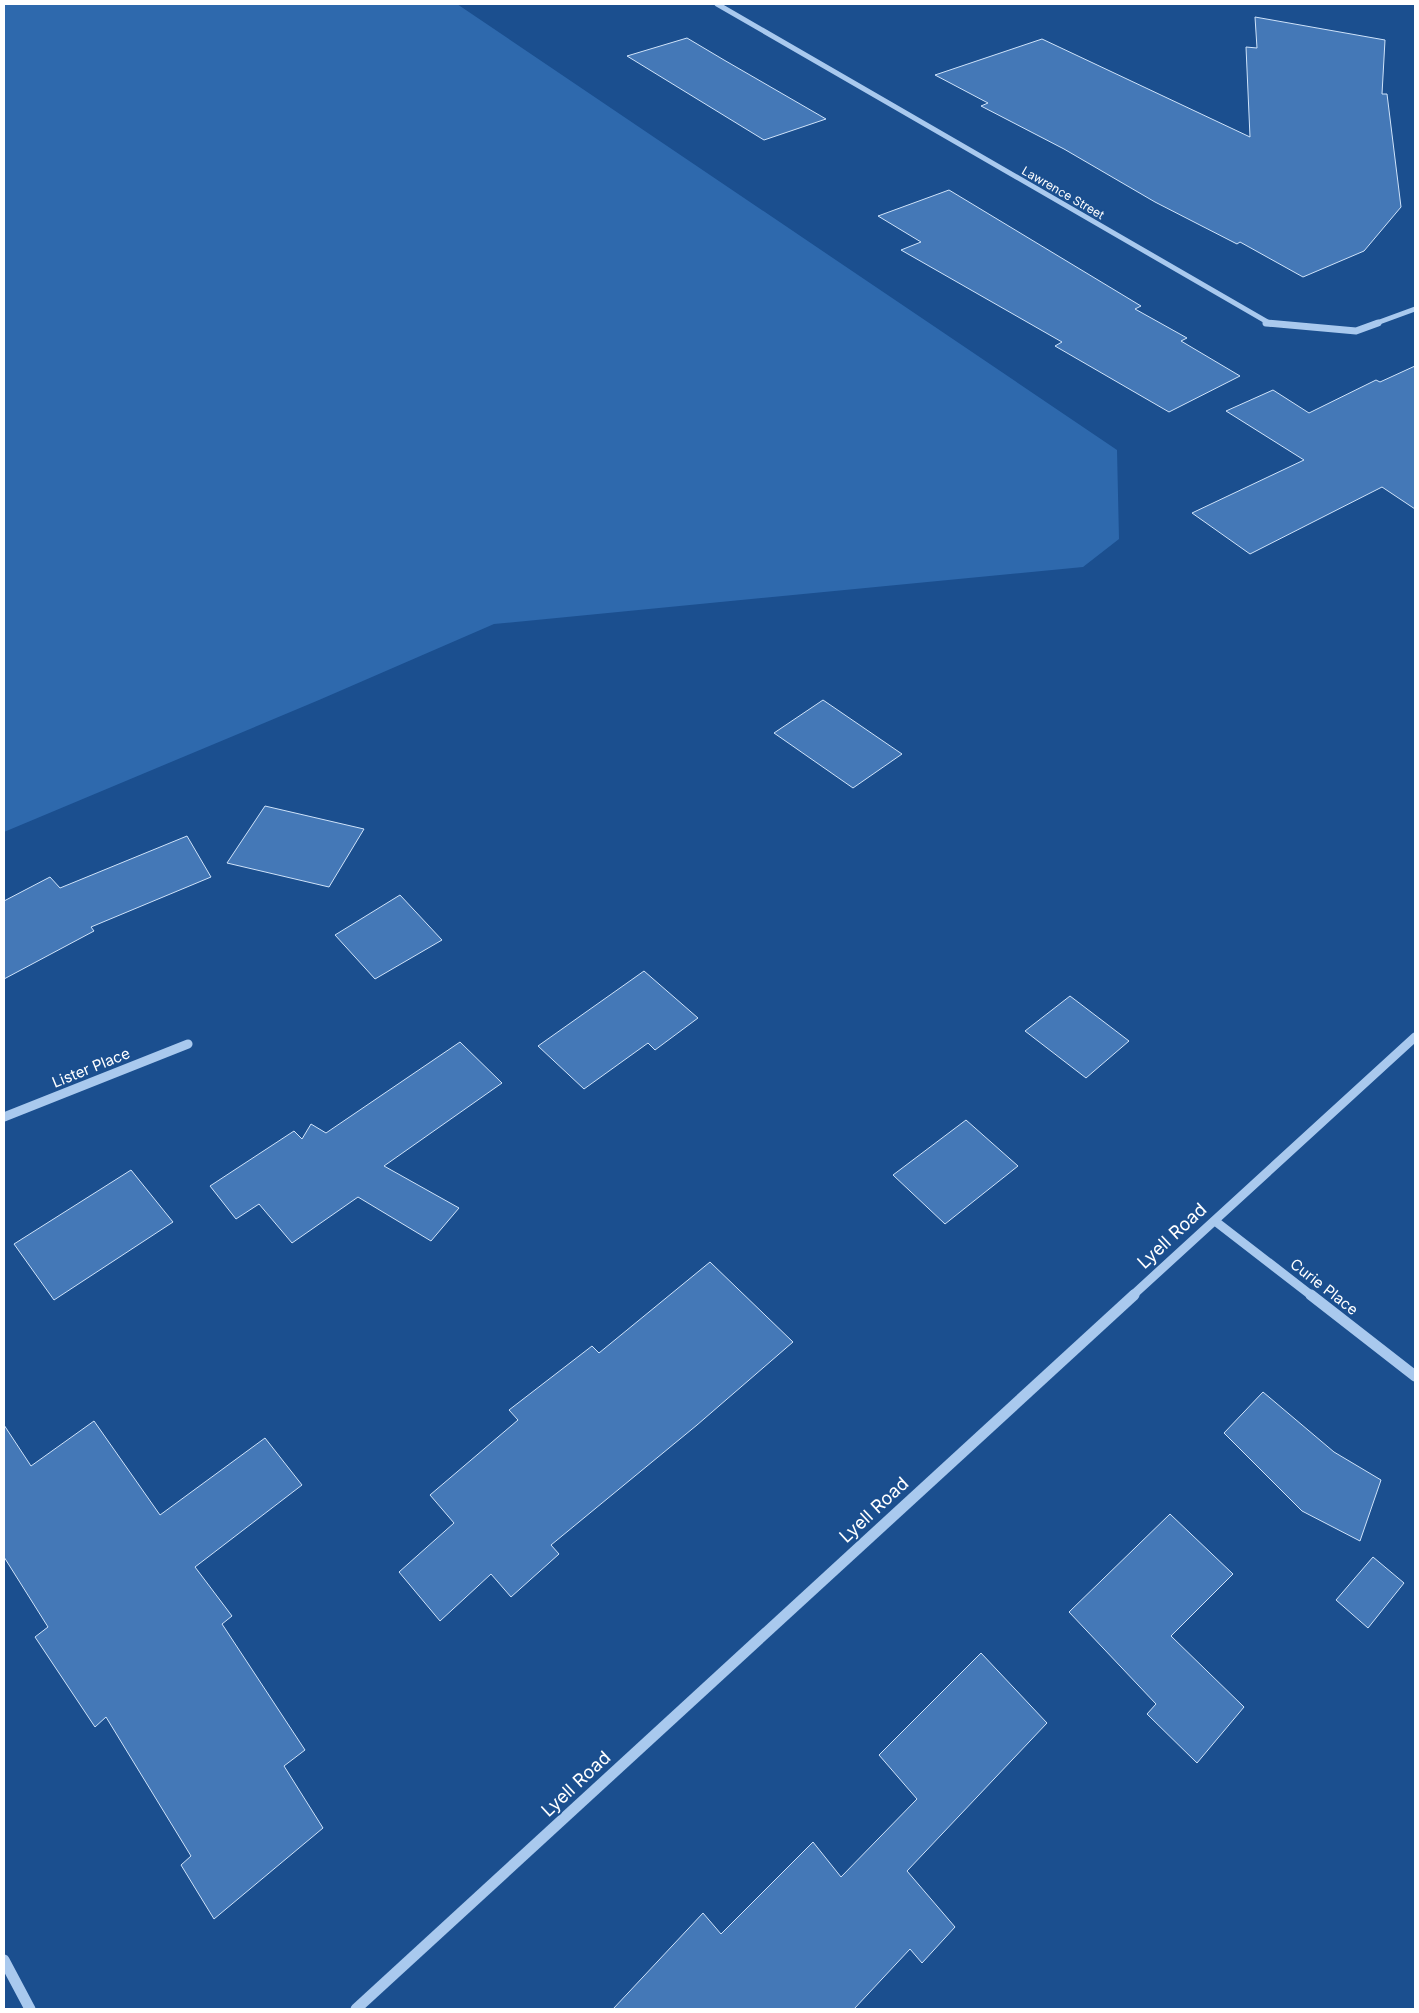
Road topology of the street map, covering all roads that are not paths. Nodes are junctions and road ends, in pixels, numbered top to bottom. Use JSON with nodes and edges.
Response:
{"nodes":[{"id":1,"x":717,"y":4,"type":"edge"},
{"id":2,"x":1415,"y":309,"type":"edge"},
{"id":3,"x":1415,"y":1037,"type":"edge"},
{"id":4,"x":188,"y":1044,"type":"dead end"},
{"id":5,"x":4,"y":1118,"type":"edge"},
{"id":6,"x":1215,"y":1221,"type":"junction"},
{"id":7,"x":1415,"y":1376,"type":"edge"},
{"id":8,"x":4,"y":1960,"type":"edge"},
{"id":9,"x":30,"y":2009,"type":"edge"},
{"id":10,"x":356,"y":2009,"type":"edge"}],
"edges":[{"from":1,"to":2,"type":"street","name":"Lawrence Street"},
{"from":3,"to":6,"type":"street","name":"Lyell Road"},
{"from":4,"to":5,"type":"street","name":"Lister Place"},
{"from":6,"to":7,"type":"street","name":"Curie Place"},
{"from":6,"to":10,"type":"street","name":"Lyell Road"},
{"from":8,"to":9,"type":"street"}]}
